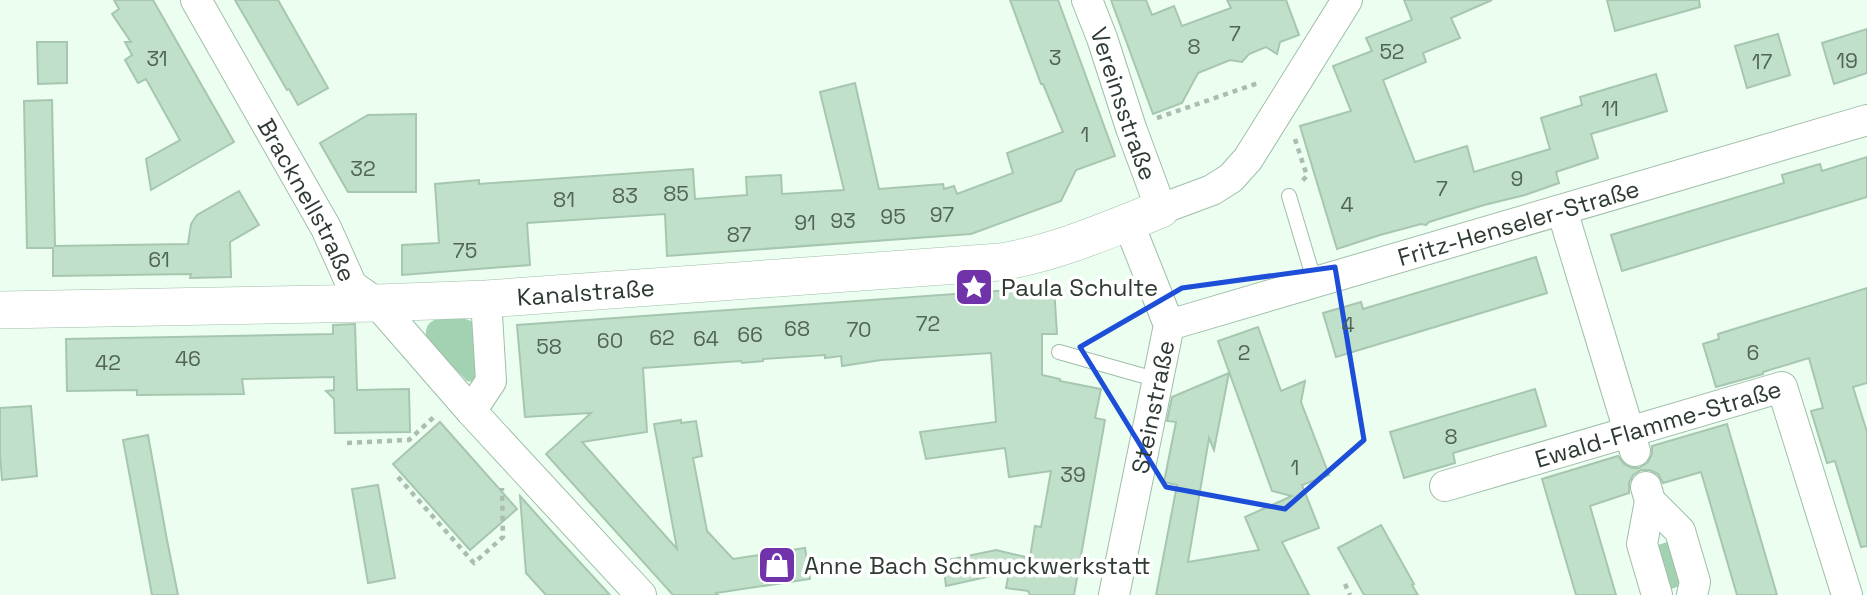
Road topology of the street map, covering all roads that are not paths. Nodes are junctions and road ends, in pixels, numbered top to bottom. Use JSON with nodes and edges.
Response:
{"nodes":[{"id":1,"x":196,"y":0,"type":"edge"},
{"id":2,"x":1087,"y":0,"type":"edge"},
{"id":3,"x":1347,"y":0,"type":"edge"},
{"id":4,"x":1867,"y":120,"type":"edge"},
{"id":5,"x":1289,"y":196,"type":"road end"},
{"id":6,"x":1562,"y":210,"type":"junction"},
{"id":7,"x":1144,"y":215,"type":"junction"},
{"id":8,"x":1315,"y":283,"type":"junction"},
{"id":9,"x":486,"y":299,"type":"junction"},
{"id":10,"x":377,"y":303,"type":"junction"},
{"id":11,"x":0,"y":310,"type":"edge"},
{"id":12,"x":1169,"y":325,"type":"junction"},
{"id":13,"x":1059,"y":352,"type":"dead end"},
{"id":14,"x":1158,"y":380,"type":"junction"},
{"id":15,"x":464,"y":403,"type":"junction"},
{"id":16,"x":1632,"y":442,"type":"junction"},
{"id":17,"x":1445,"y":486,"type":"dead end"},
{"id":18,"x":641,"y":595,"type":"edge"},
{"id":19,"x":1114,"y":595,"type":"edge"},
{"id":20,"x":1657,"y":595,"type":"edge"},
{"id":21,"x":1692,"y":595,"type":"edge"},
{"id":22,"x":1847,"y":595,"type":"edge"}],
"edges":[{"from":1,"to":10,"type":"street","name":"Bracknellstraße"},
{"from":2,"to":7,"type":"street","name":"Vereinsstraße"},
{"from":3,"to":7,"type":"street"},
{"from":4,"to":6,"type":"street","name":"Fritz-Henseler-Straße"},
{"from":5,"to":8,"type":"lane"},
{"from":6,"to":8,"type":"street","name":"Fritz-Henseler-Straße"},
{"from":6,"to":16,"type":"street"},
{"from":7,"to":9,"type":"street","name":"Kanalstraße"},
{"from":7,"to":12,"type":"street","name":"Steinstraße"},
{"from":8,"to":12,"type":"street","name":"Fritz-Henseler-Straße"},
{"from":9,"to":10,"type":"street","name":"Kanalstraße"},
{"from":9,"to":15,"type":"street"},
{"from":10,"to":11,"type":"street","name":"Kanalstraße"},
{"from":10,"to":15,"type":"street","name":"Bracknellstraße"},
{"from":12,"to":14,"type":"street","name":"Steinstraße"},
{"from":13,"to":14,"type":"lane"},
{"from":14,"to":19,"type":"street","name":"Steinstraße"},
{"from":15,"to":18,"type":"street","name":"Bracknellstraße"},
{"from":16,"to":17,"type":"street","name":"Ewald-Flamme-Straße"},
{"from":16,"to":22,"type":"street","name":"Ewald-Flamme-Straße"},
{"from":20,"to":21,"type":"street"}]}
